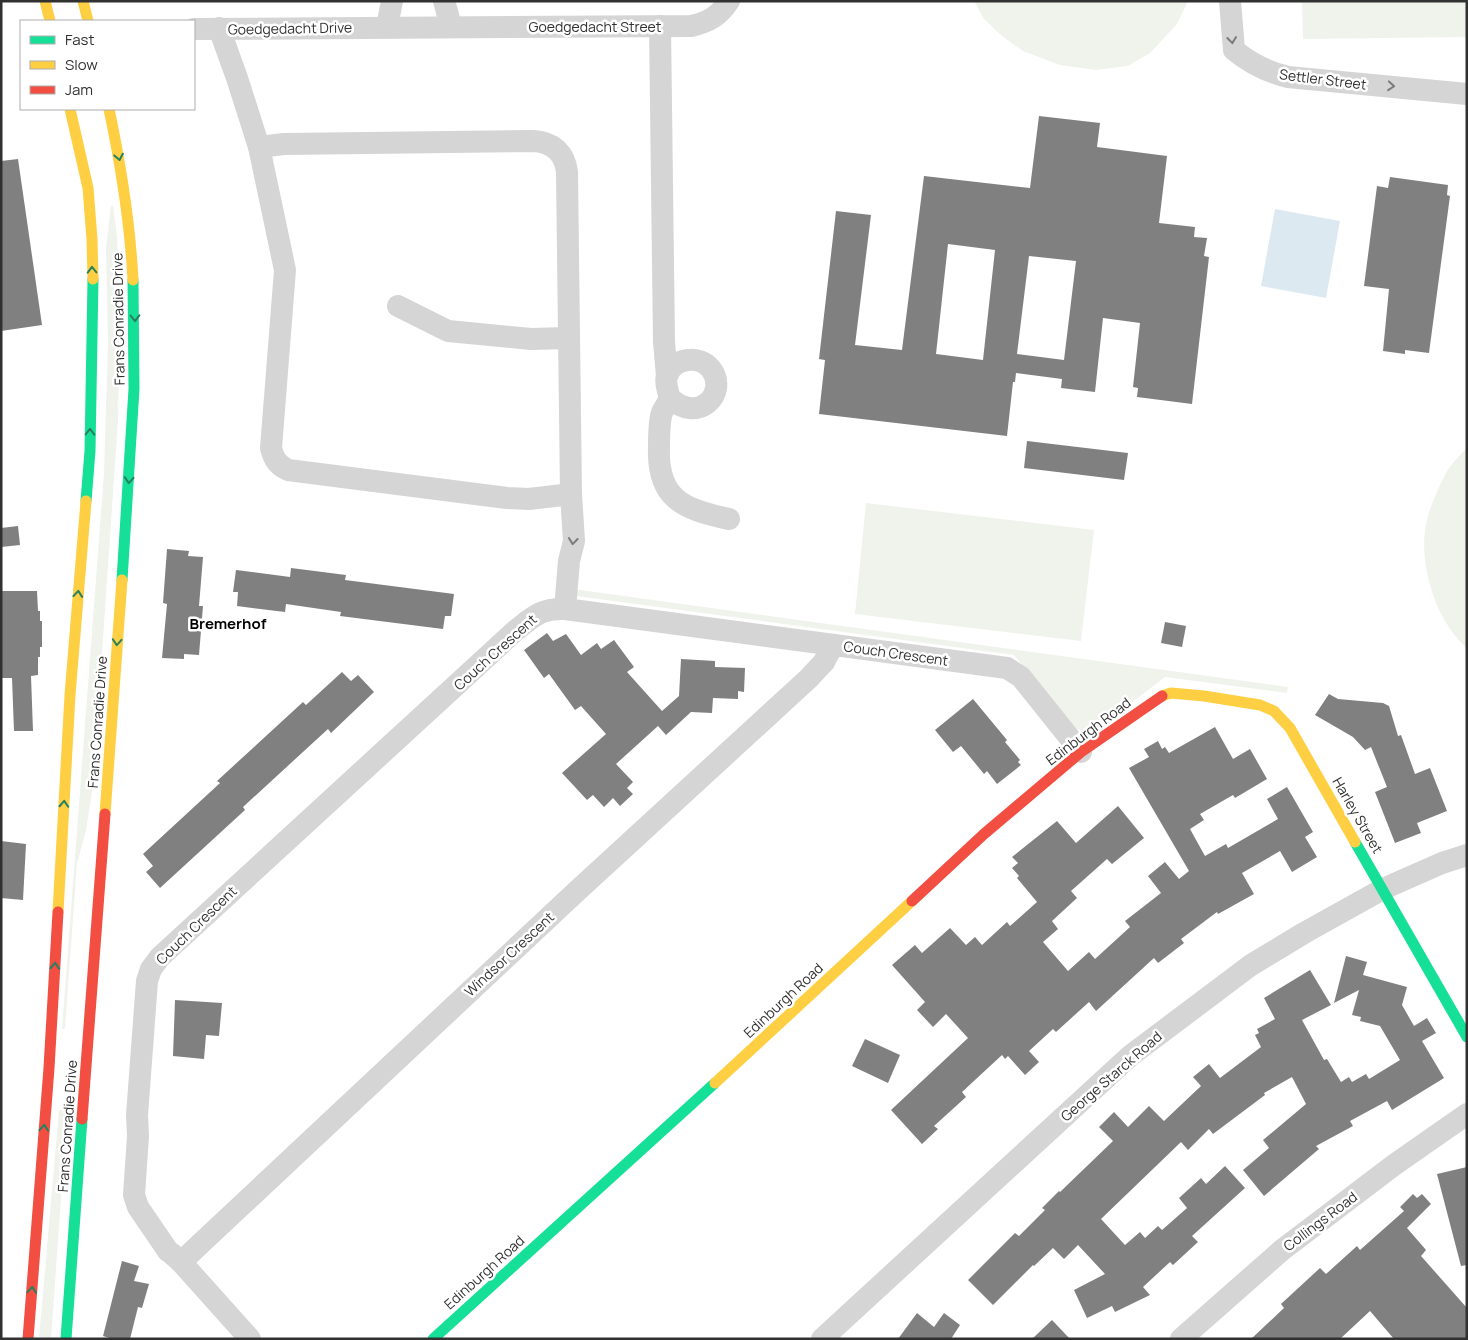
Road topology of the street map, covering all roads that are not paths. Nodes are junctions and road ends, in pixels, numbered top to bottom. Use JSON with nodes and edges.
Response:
{"nodes":[{"id":1,"x":45,"y":1,"type":"edge"},
{"id":2,"x":83,"y":1,"type":"edge"},
{"id":3,"x":392,"y":1,"type":"edge"},
{"id":4,"x":444,"y":1,"type":"edge"},
{"id":5,"x":729,"y":1,"type":"edge"},
{"id":6,"x":1230,"y":1,"type":"edge"},
{"id":7,"x":50,"y":20,"type":"edge"},
{"id":8,"x":88,"y":20,"type":"edge"},
{"id":9,"x":451,"y":26,"type":"junction"},
{"id":10,"x":660,"y":26,"type":"junction"},
{"id":11,"x":387,"y":27,"type":"junction"},
{"id":12,"x":218,"y":28,"type":"junction"},
{"id":13,"x":195,"y":29,"type":"edge"},
{"id":14,"x":1467,"y":94,"type":"edge"},
{"id":15,"x":70,"y":110,"type":"edge"},
{"id":16,"x":109,"y":110,"type":"edge"},
{"id":17,"x":259,"y":146,"type":"junction"},
{"id":18,"x":398,"y":306,"type":"dead end"},
{"id":19,"x":665,"y":332,"type":"junction"},
{"id":20,"x":569,"y":338,"type":"junction"},
{"id":21,"x":684,"y":360,"type":"junction"},
{"id":22,"x":668,"y":387,"type":"junction"},
{"id":23,"x":571,"y":494,"type":"junction"},
{"id":24,"x":729,"y":519,"type":"dead end"},
{"id":25,"x":565,"y":608,"type":"junction"},
{"id":26,"x":834,"y":644,"type":"junction"},
{"id":27,"x":1164,"y":695,"type":"joint"},
{"id":28,"x":1081,"y":752,"type":"junction"},
{"id":29,"x":1467,"y":855,"type":"edge"},
{"id":30,"x":1383,"y":888,"type":"junction"},
{"id":31,"x":1467,"y":1037,"type":"edge"},
{"id":32,"x":1467,"y":1114,"type":"edge"},
{"id":33,"x":175,"y":1256,"type":"junction"},
{"id":34,"x":28,"y":1339,"type":"edge"},
{"id":35,"x":66,"y":1339,"type":"edge"},
{"id":36,"x":250,"y":1339,"type":"edge"},
{"id":37,"x":433,"y":1339,"type":"edge"},
{"id":38,"x":822,"y":1339,"type":"edge"},
{"id":39,"x":1181,"y":1339,"type":"edge"}],
"edges":[{"from":1,"to":7,"type":"main road"},
{"from":2,"to":8,"type":"main road"},
{"from":3,"to":11,"type":"street"},
{"from":4,"to":9,"type":"street"},
{"from":5,"to":10,"type":"street","name":"Goedgedacht Street"},
{"from":6,"to":14,"type":"street","name":"Settler Street","one_way":true},
{"from":9,"to":10,"type":"street","name":"Goedgedacht Street"},
{"from":9,"to":11,"type":"street","name":"Goedgedacht Street"},
{"from":10,"to":19,"type":"street"},
{"from":11,"to":12,"type":"street","name":"Goedgedacht Drive"},
{"from":12,"to":13,"type":"street","name":"Goedgedacht Drive"},
{"from":12,"to":17,"type":"street"},
{"from":34,"to":15,"type":"main road","name":"Frans Conradie Drive","one_way":true},
{"from":16,"to":35,"type":"main road","name":"Frans Conradie Drive","one_way":true},
{"from":17,"to":20,"type":"street"},
{"from":17,"to":23,"type":"street"},
{"from":18,"to":20,"type":"street"},
{"from":19,"to":21,"type":"street"},
{"from":19,"to":22,"type":"street"},
{"from":20,"to":23,"type":"street"},
{"from":21,"to":22,"type":"street"},
{"from":21,"to":22,"type":"street"},
{"from":22,"to":24,"type":"street"},
{"from":23,"to":25,"type":"street","one_way":true},
{"from":25,"to":26,"type":"street","name":"Couch Crescent"},
{"from":25,"to":33,"type":"street","name":"Couch Crescent"},
{"from":26,"to":28,"type":"street","name":"Couch Crescent"},
{"from":26,"to":33,"type":"street","name":"Windsor Crescent"},
{"from":27,"to":28,"type":"main road","name":"Edinburgh Road"},
{"from":27,"to":30,"type":"main road","name":"Harley Street"},
{"from":28,"to":37,"type":"main road","name":"Edinburgh Road"},
{"from":29,"to":30,"type":"street","name":"George Starck Road"},
{"from":30,"to":31,"type":"main road","name":"Harley Street"},
{"from":30,"to":38,"type":"street","name":"George Starck Road"},
{"from":32,"to":39,"type":"street","name":"Collings Road"},
{"from":33,"to":36,"type":"street","name":"Couch Crescent"}]}
